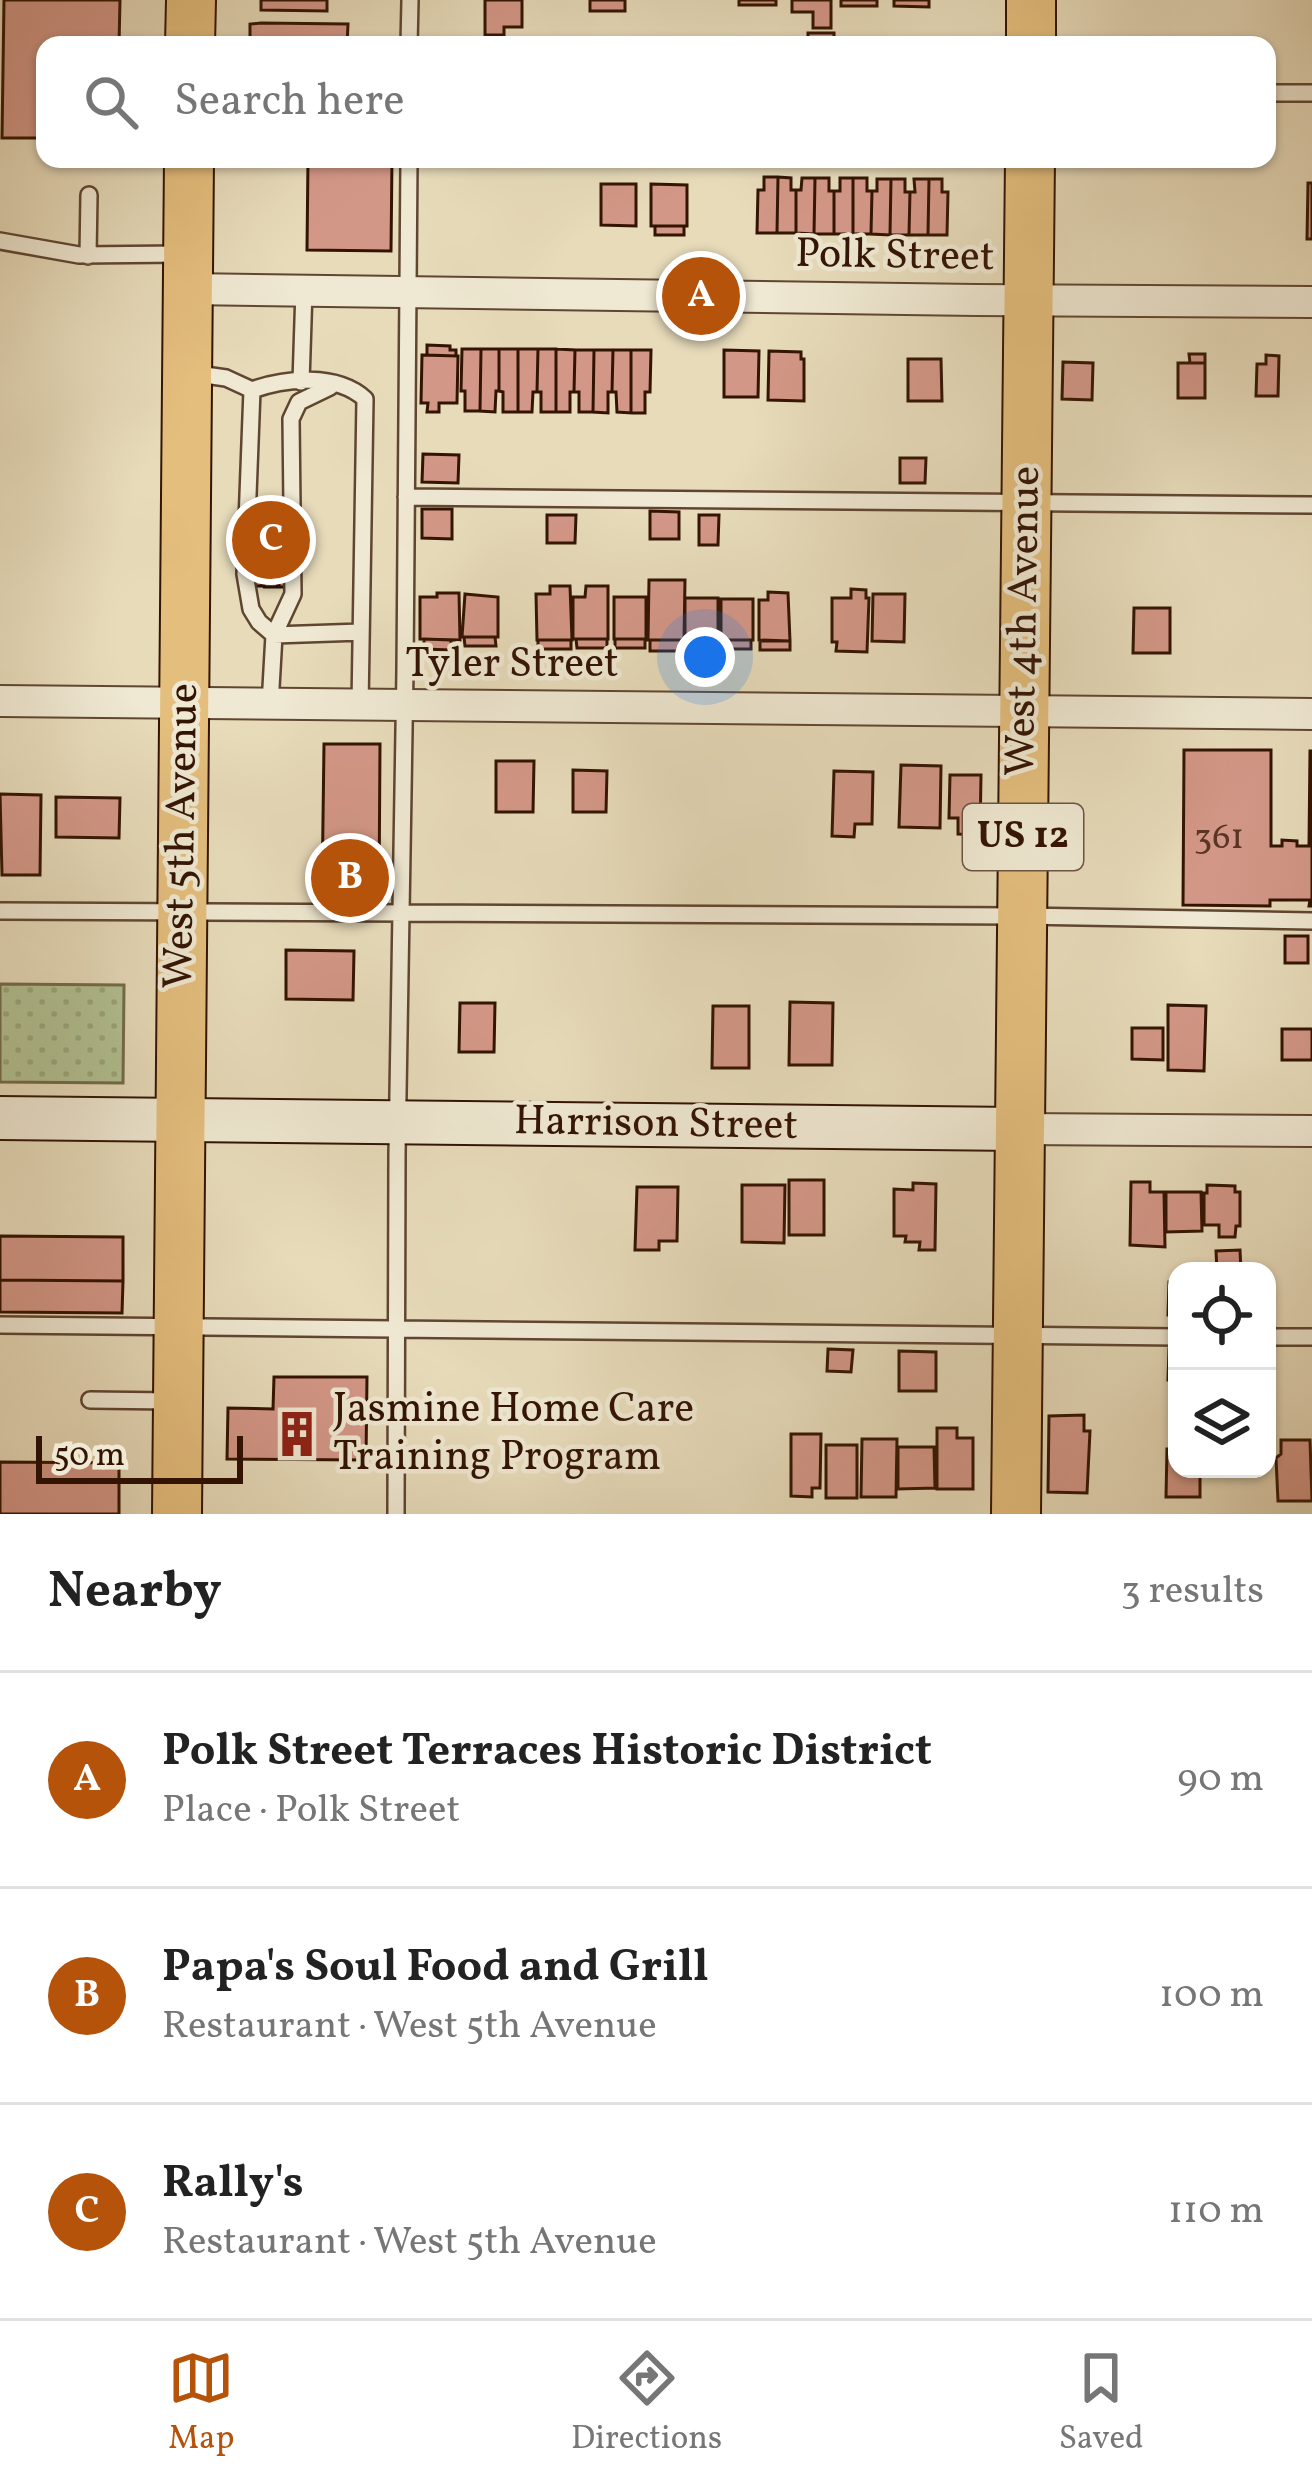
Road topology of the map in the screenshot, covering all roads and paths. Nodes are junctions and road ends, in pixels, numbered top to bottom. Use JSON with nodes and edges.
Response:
{"nodes":[{"id":1,"x":191,"y":0,"type":"edge"},
{"id":2,"x":410,"y":0,"type":"edge"},
{"id":3,"x":1031,"y":0,"type":"edge"},
{"id":4,"x":190,"y":36,"type":"edge"},
{"id":5,"x":409,"y":36,"type":"edge"},
{"id":6,"x":1031,"y":36,"type":"edge"},
{"id":7,"x":1276,"y":93,"type":"edge"},
{"id":8,"x":1312,"y":93,"type":"edge"},
{"id":9,"x":189,"y":168,"type":"edge"},
{"id":10,"x":409,"y":168,"type":"edge"},
{"id":11,"x":1030,"y":168,"type":"edge"},
{"id":12,"x":89,"y":195,"type":"dead end"},
{"id":13,"x":0,"y":241,"type":"edge"},
{"id":14,"x":88,"y":256,"type":"junction"},
{"id":15,"x":188,"y":271,"type":"junction"},
{"id":16,"x":304,"y":290,"type":"junction"},
{"id":17,"x":408,"y":292,"type":"junction"},
{"id":18,"x":1028,"y":301,"type":"junction"},
{"id":19,"x":1312,"y":302,"type":"edge"},
{"id":20,"x":188,"y":373,"type":"junction"},
{"id":21,"x":302,"y":382,"type":"junction"},
{"id":22,"x":338,"y":384,"type":"junction"},
{"id":23,"x":252,"y":390,"type":"junction"},
{"id":24,"x":406,"y":497,"type":"junction"},
{"id":25,"x":1026,"y":503,"type":"junction"},
{"id":26,"x":1312,"y":506,"type":"edge"},
{"id":27,"x":361,"y":632,"type":"junction"},
{"id":28,"x":274,"y":635,"type":"junction"},
{"id":29,"x":0,"y":701,"type":"edge"},
{"id":30,"x":184,"y":704,"type":"junction"},
{"id":31,"x":270,"y":705,"type":"junction"},
{"id":32,"x":360,"y":706,"type":"junction"},
{"id":33,"x":404,"y":706,"type":"junction"},
{"id":34,"x":1024,"y":712,"type":"junction"},
{"id":35,"x":1312,"y":714,"type":"edge"},
{"id":36,"x":0,"y":911,"type":"edge"},
{"id":37,"x":182,"y":912,"type":"junction"},
{"id":38,"x":402,"y":915,"type":"junction"},
{"id":39,"x":1022,"y":916,"type":"junction"},
{"id":40,"x":1312,"y":920,"type":"edge"},
{"id":41,"x":0,"y":1118,"type":"edge"},
{"id":42,"x":180,"y":1120,"type":"junction"},
{"id":43,"x":398,"y":1122,"type":"junction"},
{"id":44,"x":1020,"y":1129,"type":"junction"},
{"id":45,"x":1312,"y":1131,"type":"edge"},
{"id":46,"x":0,"y":1325,"type":"edge"},
{"id":47,"x":179,"y":1327,"type":"junction"},
{"id":48,"x":398,"y":1328,"type":"junction"},
{"id":49,"x":1017,"y":1336,"type":"junction"},
{"id":50,"x":1168,"y":1336,"type":"edge"},
{"id":51,"x":1276,"y":1337,"type":"edge"},
{"id":52,"x":1312,"y":1337,"type":"edge"},
{"id":53,"x":90,"y":1400,"type":"dead end"},
{"id":54,"x":178,"y":1401,"type":"junction"},
{"id":55,"x":177,"y":1514,"type":"edge"},
{"id":56,"x":397,"y":1514,"type":"edge"},
{"id":57,"x":1016,"y":1514,"type":"edge"}],
"edges":[{"from":1,"to":4,"type":"main road"},
{"from":2,"to":5,"type":"lane"},
{"from":3,"to":6,"type":"main road"},
{"from":7,"to":8,"type":"lane"},
{"from":9,"to":15,"type":"main road","name":"West 5th Avenue"},
{"from":10,"to":17,"type":"lane"},
{"from":11,"to":18,"type":"main road","name":"West 4th Avenue","number":"US 12"},
{"from":12,"to":14,"type":"lane"},
{"from":13,"to":14,"type":"lane","name":"Polk Street"},
{"from":14,"to":15,"type":"lane","name":"Polk Street"},
{"from":15,"to":16,"type":"street","name":"Polk Street"},
{"from":15,"to":20,"type":"main road","name":"West 5th Avenue"},
{"from":16,"to":17,"type":"street","name":"Polk Street"},
{"from":16,"to":21,"type":"lane"},
{"from":17,"to":18,"type":"street","name":"Polk Street"},
{"from":17,"to":24,"type":"lane"},
{"from":18,"to":19,"type":"street","name":"Polk Street"},
{"from":18,"to":25,"type":"main road","name":"West 4th Avenue","number":"US 12"},
{"from":20,"to":23,"type":"lane"},
{"from":20,"to":30,"type":"main road","name":"West 5th Avenue"},
{"from":21,"to":22,"type":"lane"},
{"from":21,"to":23,"type":"lane"},
{"from":22,"to":27,"type":"lane"},
{"from":22,"to":28,"type":"lane"},
{"from":23,"to":28,"type":"lane"},
{"from":24,"to":25,"type":"lane"},
{"from":24,"to":33,"type":"lane"},
{"from":25,"to":26,"type":"lane"},
{"from":25,"to":34,"type":"main road","name":"West 4th Avenue","number":"US 12"},
{"from":27,"to":28,"type":"lane"},
{"from":27,"to":32,"type":"lane"},
{"from":28,"to":31,"type":"lane"},
{"from":29,"to":30,"type":"street","name":"Tyler Street"},
{"from":30,"to":31,"type":"street","name":"Tyler Street"},
{"from":30,"to":37,"type":"main road","name":"West 5th Avenue"},
{"from":31,"to":32,"type":"street","name":"Tyler Street"},
{"from":32,"to":33,"type":"street","name":"Tyler Street"},
{"from":33,"to":34,"type":"street","name":"Tyler Street"},
{"from":33,"to":38,"type":"lane"},
{"from":34,"to":35,"type":"street","name":"Tyler Street"},
{"from":34,"to":39,"type":"main road","name":"West 4th Avenue","number":"US 12"},
{"from":36,"to":37,"type":"lane"},
{"from":37,"to":38,"type":"lane"},
{"from":37,"to":42,"type":"main road","name":"West 5th Avenue"},
{"from":38,"to":39,"type":"lane"},
{"from":38,"to":43,"type":"lane"},
{"from":39,"to":40,"type":"lane"},
{"from":39,"to":44,"type":"main road","name":"West 4th Avenue","number":"US 12"},
{"from":41,"to":42,"type":"street","name":"Harrison Street"},
{"from":42,"to":43,"type":"street","name":"Harrison Street"},
{"from":42,"to":47,"type":"main road","name":"West 5th Avenue"},
{"from":43,"to":44,"type":"street","name":"Harrison Street"},
{"from":43,"to":48,"type":"lane"},
{"from":44,"to":45,"type":"street","name":"Harrison Street"},
{"from":44,"to":49,"type":"main road","name":"West 4th Avenue","number":"US 12"},
{"from":46,"to":47,"type":"lane"},
{"from":47,"to":48,"type":"lane"},
{"from":47,"to":54,"type":"main road","name":"West 5th Avenue"},
{"from":48,"to":49,"type":"lane"},
{"from":48,"to":56,"type":"lane"},
{"from":49,"to":50,"type":"lane"},
{"from":49,"to":57,"type":"main road","name":"West 4th Avenue","number":"US 12"},
{"from":51,"to":52,"type":"lane"},
{"from":53,"to":54,"type":"lane"},
{"from":54,"to":55,"type":"main road","name":"West 5th Avenue"}]}
